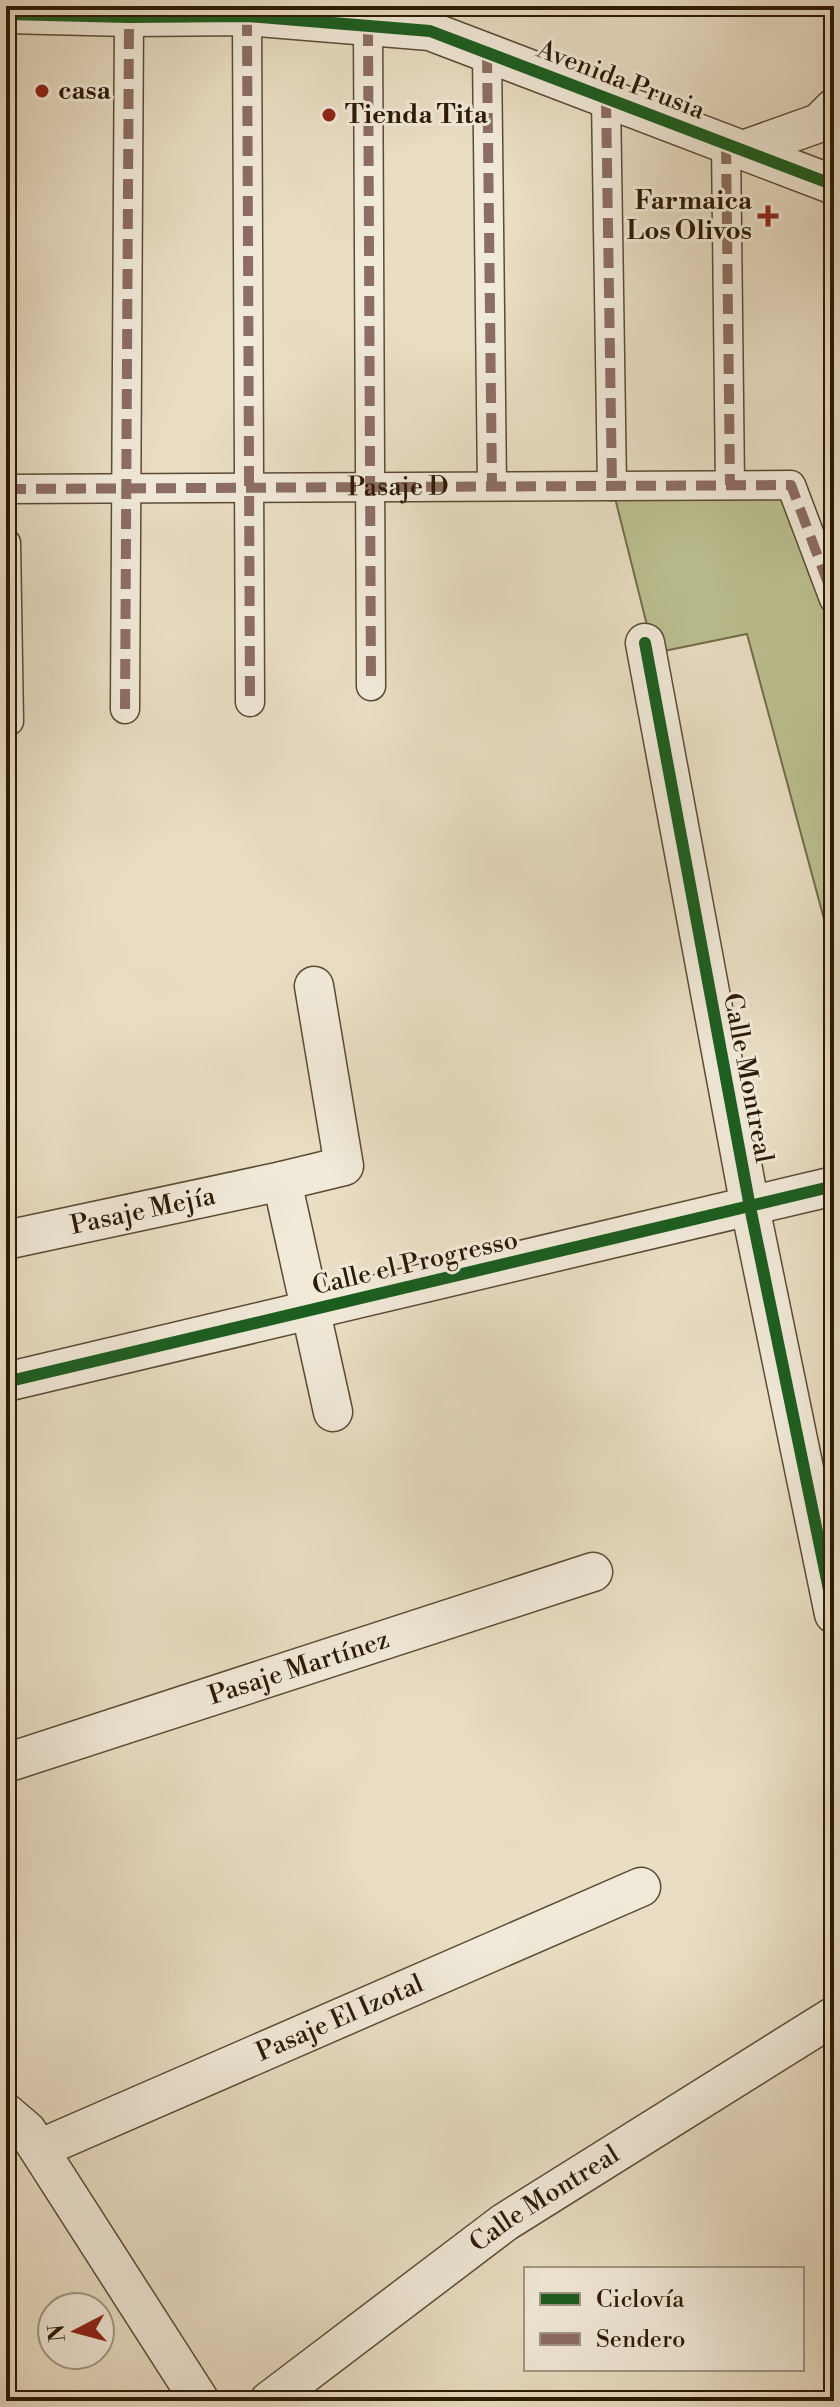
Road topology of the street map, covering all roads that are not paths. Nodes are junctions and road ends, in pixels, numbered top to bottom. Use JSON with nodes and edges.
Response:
{"nodes":[{"id":1,"x":48,"y":11,"type":"edge"},
{"id":2,"x":247,"y":11,"type":"edge"},
{"id":3,"x":6,"y":14,"type":"edge"},
{"id":4,"x":129,"y":17,"type":"junction"},
{"id":5,"x":368,"y":26,"type":"junction"},
{"id":6,"x":487,"y":53,"type":"junction"},
{"id":7,"x":606,"y":98,"type":"junction"},
{"id":8,"x":834,"y":108,"type":"edge"},
{"id":9,"x":734,"y":147,"type":"junction"},
{"id":10,"x":834,"y":185,"type":"edge"},
{"id":11,"x":730,"y":485,"type":"junction"},
{"id":12,"x":492,"y":486,"type":"junction"},
{"id":13,"x":612,"y":486,"type":"junction"},
{"id":14,"x":370,"y":487,"type":"junction"},
{"id":15,"x":249,"y":488,"type":"junction"},
{"id":16,"x":6,"y":489,"type":"edge"},
{"id":17,"x":126,"y":489,"type":"junction"},
{"id":18,"x":6,"y":543,"type":"edge"},
{"id":19,"x":834,"y":599,"type":"edge"},
{"id":20,"x":645,"y":643,"type":"dead end"},
{"id":21,"x":371,"y":686,"type":"dead end"},
{"id":22,"x":250,"y":702,"type":"dead end"},
{"id":23,"x":125,"y":709,"type":"dead end"},
{"id":24,"x":9,"y":721,"type":"dead end"},
{"id":25,"x":314,"y":986,"type":"dead end"},
{"id":26,"x":282,"y":1181,"type":"junction"},
{"id":27,"x":834,"y":1186,"type":"edge"},
{"id":28,"x":750,"y":1207,"type":"junction"},
{"id":29,"x":6,"y":1240,"type":"edge"},
{"id":30,"x":310,"y":1311,"type":"junction"},
{"id":31,"x":6,"y":1382,"type":"edge"},
{"id":32,"x":333,"y":1412,"type":"dead end"},
{"id":33,"x":593,"y":1572,"type":"dead end"},
{"id":34,"x":834,"y":1614,"type":"edge"},
{"id":35,"x":6,"y":1763,"type":"edge"},
{"id":36,"x":641,"y":1887,"type":"dead end"},
{"id":37,"x":834,"y":2016,"type":"edge"},
{"id":38,"x":6,"y":2113,"type":"edge"},
{"id":39,"x":39,"y":2149,"type":"junction"},
{"id":40,"x":200,"y":2401,"type":"edge"},
{"id":41,"x":269,"y":2401,"type":"edge"}],
"edges":[{"from":1,"to":3,"type":"street","name":"Avenida Prusia"},
{"from":1,"to":4,"type":"street","name":"Avenida Prusia"},
{"from":2,"to":4,"type":"street","name":"Avenida Prusia"},
{"from":2,"to":5,"type":"street","name":"Avenida Prusia"},
{"from":2,"to":15,"type":"street"},
{"from":4,"to":17,"type":"street"},
{"from":5,"to":6,"type":"street","name":"Avenida Prusia"},
{"from":5,"to":14,"type":"street"},
{"from":6,"to":7,"type":"street","name":"Avenida Prusia"},
{"from":6,"to":12,"type":"street"},
{"from":7,"to":9,"type":"street","name":"Avenida Prusia"},
{"from":7,"to":13,"type":"street"},
{"from":8,"to":9,"type":"street"},
{"from":9,"to":10,"type":"street","name":"Avenida Prusia"},
{"from":9,"to":11,"type":"street"},
{"from":11,"to":13,"type":"street","name":"Pasaje D"},
{"from":11,"to":19,"type":"street","name":"Pasaje D"},
{"from":12,"to":13,"type":"street","name":"Pasaje D"},
{"from":12,"to":14,"type":"street","name":"Pasaje D"},
{"from":14,"to":15,"type":"street","name":"Pasaje D"},
{"from":14,"to":21,"type":"street"},
{"from":15,"to":17,"type":"street","name":"Pasaje D"},
{"from":15,"to":22,"type":"street"},
{"from":16,"to":17,"type":"street","name":"Pasaje D"},
{"from":17,"to":23,"type":"street"},
{"from":18,"to":24,"type":"street"},
{"from":20,"to":28,"type":"street","name":"Calle Montreal"},
{"from":25,"to":26,"type":"street","name":"Pasaje Mejía"},
{"from":26,"to":29,"type":"street","name":"Pasaje Mejía"},
{"from":26,"to":30,"type":"street"},
{"from":27,"to":28,"type":"street","name":"Calle el Progresso"},
{"from":28,"to":30,"type":"street","name":"Calle el Progresso"},
{"from":28,"to":34,"type":"street","name":"Calle Montreal"},
{"from":30,"to":31,"type":"street","name":"Calle el Progresso"},
{"from":30,"to":32,"type":"street"},
{"from":33,"to":35,"type":"street","name":"Pasaje Martínez"},
{"from":36,"to":39,"type":"street","name":"Pasaje El Izotal"},
{"from":37,"to":41,"type":"street","name":"Calle Montreal"},
{"from":38,"to":39,"type":"street"},
{"from":39,"to":40,"type":"street"}]}
